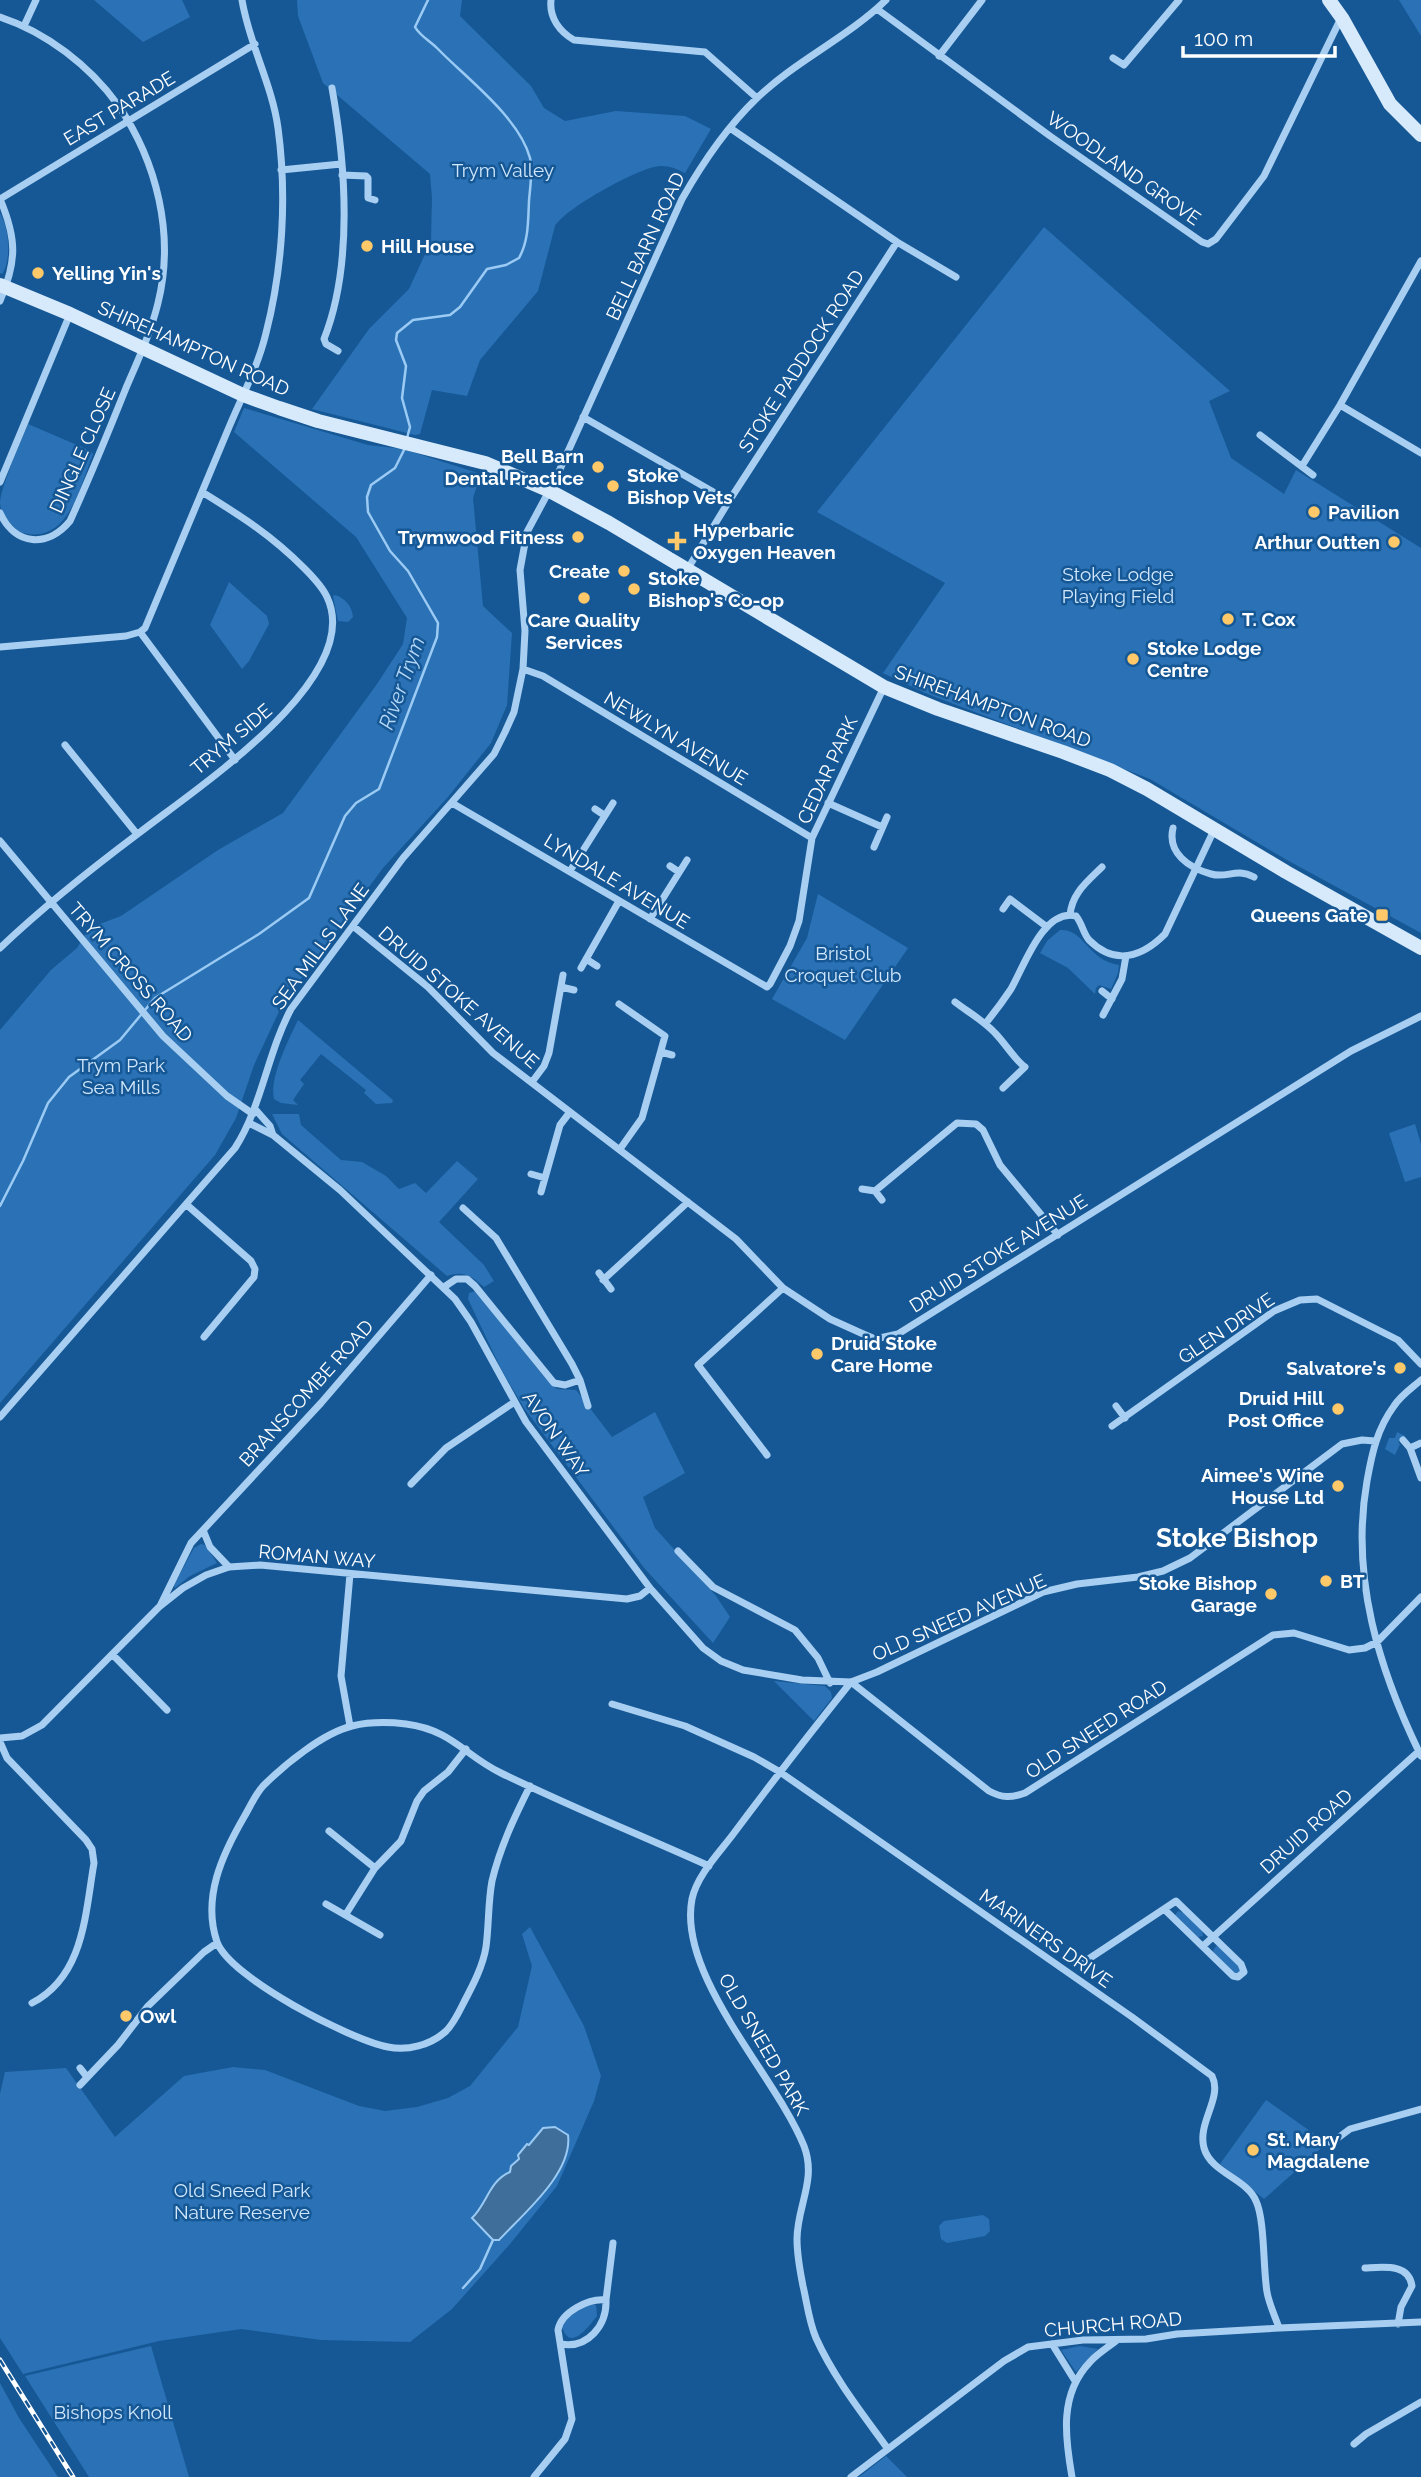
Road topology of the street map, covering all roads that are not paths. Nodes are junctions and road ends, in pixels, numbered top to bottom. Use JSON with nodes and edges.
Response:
{"nodes":[{"id":1,"x":36,"y":0,"type":"edge"},
{"id":2,"x":242,"y":0,"type":"edge"},
{"id":3,"x":551,"y":0,"type":"edge"},
{"id":4,"x":886,"y":0,"type":"edge"},
{"id":5,"x":982,"y":0,"type":"edge"},
{"id":6,"x":1180,"y":0,"type":"edge"},
{"id":7,"x":1329,"y":0,"type":"edge"},
{"id":8,"x":877,"y":9,"type":"junction"},
{"id":9,"x":0,"y":17,"type":"edge"},
{"id":10,"x":1342,"y":18,"type":"junction"},
{"id":11,"x":24,"y":26,"type":"junction"},
{"id":12,"x":255,"y":44,"type":"junction"},
{"id":13,"x":939,"y":56,"type":"junction"},
{"id":14,"x":1113,"y":58,"type":"dead end"},
{"id":15,"x":332,"y":88,"type":"dead end"},
{"id":16,"x":757,"y":98,"type":"junction"},
{"id":17,"x":128,"y":121,"type":"junction"},
{"id":18,"x":730,"y":128,"type":"junction"},
{"id":19,"x":1421,"y":135,"type":"edge"},
{"id":20,"x":341,"y":164,"type":"junction"},
{"id":21,"x":281,"y":170,"type":"junction"},
{"id":22,"x":342,"y":176,"type":"junction"},
{"id":23,"x":0,"y":199,"type":"edge"},
{"id":24,"x":375,"y":200,"type":"dead end"},
{"id":25,"x":897,"y":242,"type":"junction"},
{"id":26,"x":1421,"y":261,"type":"edge"},
{"id":27,"x":956,"y":277,"type":"dead end"},
{"id":28,"x":2,"y":291,"type":"edge"},
{"id":29,"x":71,"y":314,"type":"junction"},
{"id":30,"x":142,"y":349,"type":"junction"},
{"id":31,"x":338,"y":351,"type":"dead end"},
{"id":32,"x":243,"y":395,"type":"junction"},
{"id":33,"x":1339,"y":405,"type":"junction"},
{"id":34,"x":583,"y":417,"type":"junction"},
{"id":35,"x":1260,"y":435,"type":"dead end"},
{"id":36,"x":1421,"y":453,"type":"edge"},
{"id":37,"x":1302,"y":466,"type":"junction"},
{"id":38,"x":1313,"y":474,"type":"dead end"},
{"id":39,"x":0,"y":482,"type":"edge"},
{"id":40,"x":548,"y":490,"type":"junction"},
{"id":41,"x":202,"y":492,"type":"junction"},
{"id":42,"x":729,"y":501,"type":"junction"},
{"id":43,"x":0,"y":513,"type":"edge"},
{"id":44,"x":687,"y":570,"type":"junction"},
{"id":45,"x":140,"y":632,"type":"junction"},
{"id":46,"x":0,"y":647,"type":"edge"},
{"id":47,"x":523,"y":669,"type":"junction"},
{"id":48,"x":884,"y":687,"type":"junction"},
{"id":49,"x":65,"y":745,"type":"dead end"},
{"id":50,"x":235,"y":760,"type":"junction"},
{"id":51,"x":452,"y":803,"type":"junction"},
{"id":52,"x":612,"y":803,"type":"dead end"},
{"id":53,"x":828,"y":803,"type":"junction"},
{"id":54,"x":595,"y":809,"type":"dead end"},
{"id":55,"x":604,"y":815,"type":"junction"},
{"id":56,"x":887,"y":817,"type":"dead end"},
{"id":57,"x":882,"y":827,"type":"junction"},
{"id":58,"x":1174,"y":828,"type":"dead end"},
{"id":59,"x":1214,"y":830,"type":"junction"},
{"id":60,"x":137,"y":834,"type":"junction"},
{"id":61,"x":812,"y":838,"type":"junction"},
{"id":62,"x":0,"y":841,"type":"edge"},
{"id":63,"x":874,"y":847,"type":"dead end"},
{"id":64,"x":687,"y":860,"type":"dead end"},
{"id":65,"x":670,"y":866,"type":"dead end"},
{"id":66,"x":1102,"y":867,"type":"dead end"},
{"id":67,"x":1196,"y":867,"type":"junction"},
{"id":68,"x":570,"y":871,"type":"junction"},
{"id":69,"x":679,"y":872,"type":"junction"},
{"id":70,"x":1254,"y":877,"type":"dead end"},
{"id":71,"x":619,"y":901,"type":"junction"},
{"id":72,"x":50,"y":904,"type":"junction"},
{"id":73,"x":1003,"y":909,"type":"dead end"},
{"id":74,"x":1069,"y":915,"type":"junction"},
{"id":75,"x":650,"y":919,"type":"junction"},
{"id":76,"x":352,"y":926,"type":"junction"},
{"id":77,"x":1047,"y":927,"type":"junction"},
{"id":78,"x":0,"y":948,"type":"edge"},
{"id":79,"x":1421,"y":948,"type":"edge"},
{"id":80,"x":1126,"y":956,"type":"junction"},
{"id":81,"x":586,"y":959,"type":"junction"},
{"id":82,"x":597,"y":966,"type":"dead end"},
{"id":83,"x":581,"y":968,"type":"dead end"},
{"id":84,"x":563,"y":975,"type":"dead end"},
{"id":85,"x":561,"y":987,"type":"junction"},
{"id":86,"x":767,"y":987,"type":"joint"},
{"id":87,"x":574,"y":990,"type":"dead end"},
{"id":88,"x":1102,"y":991,"type":"dead end"},
{"id":89,"x":1112,"y":999,"type":"junction"},
{"id":90,"x":955,"y":1002,"type":"dead end"},
{"id":91,"x":619,"y":1004,"type":"dead end"},
{"id":92,"x":1103,"y":1015,"type":"dead end"},
{"id":93,"x":1421,"y":1016,"type":"edge"},
{"id":94,"x":985,"y":1024,"type":"junction"},
{"id":95,"x":661,"y":1052,"type":"junction"},
{"id":96,"x":672,"y":1055,"type":"dead end"},
{"id":97,"x":532,"y":1082,"type":"junction"},
{"id":98,"x":1003,"y":1087,"type":"dead end"},
{"id":99,"x":254,"y":1112,"type":"junction"},
{"id":100,"x":570,"y":1112,"type":"junction"},
{"id":101,"x":249,"y":1123,"type":"junction"},
{"id":102,"x":273,"y":1135,"type":"junction"},
{"id":103,"x":620,"y":1149,"type":"junction"},
{"id":104,"x":531,"y":1174,"type":"dead end"},
{"id":105,"x":544,"y":1178,"type":"junction"},
{"id":106,"x":862,"y":1189,"type":"dead end"},
{"id":107,"x":875,"y":1191,"type":"junction"},
{"id":108,"x":541,"y":1192,"type":"dead end"},
{"id":109,"x":882,"y":1200,"type":"dead end"},
{"id":110,"x":688,"y":1202,"type":"junction"},
{"id":111,"x":187,"y":1205,"type":"junction"},
{"id":112,"x":463,"y":1208,"type":"dead end"},
{"id":113,"x":1058,"y":1235,"type":"junction"},
{"id":114,"x":431,"y":1275,"type":"junction"},
{"id":115,"x":444,"y":1287,"type":"junction"},
{"id":116,"x":783,"y":1288,"type":"junction"},
{"id":117,"x":611,"y":1289,"type":"dead end"},
{"id":118,"x":211,"y":1329,"type":"junction"},
{"id":119,"x":204,"y":1337,"type":"dead end"},
{"id":120,"x":220,"y":1337,"type":"dead end"},
{"id":121,"x":1421,"y":1364,"type":"edge"},
{"id":122,"x":580,"y":1380,"type":"junction"},
{"id":123,"x":1421,"y":1380,"type":"edge"},
{"id":124,"x":513,"y":1403,"type":"junction"},
{"id":125,"x":587,"y":1406,"type":"dead end"},
{"id":126,"x":1116,"y":1406,"type":"dead end"},
{"id":127,"x":0,"y":1417,"type":"edge"},
{"id":128,"x":1125,"y":1418,"type":"junction"},
{"id":129,"x":1112,"y":1426,"type":"dead end"},
{"id":130,"x":1403,"y":1440,"type":"dead end"},
{"id":131,"x":1375,"y":1441,"type":"junction"},
{"id":132,"x":1421,"y":1443,"type":"edge"},
{"id":133,"x":1410,"y":1448,"type":"junction"},
{"id":134,"x":766,"y":1455,"type":"dead end"},
{"id":135,"x":1421,"y":1478,"type":"edge"},
{"id":136,"x":411,"y":1484,"type":"dead end"},
{"id":137,"x":203,"y":1530,"type":"junction"},
{"id":138,"x":678,"y":1551,"type":"dead end"},
{"id":139,"x":229,"y":1567,"type":"junction"},
{"id":140,"x":350,"y":1574,"type":"junction"},
{"id":141,"x":650,"y":1588,"type":"junction"},
{"id":142,"x":1421,"y":1597,"type":"edge"},
{"id":143,"x":159,"y":1607,"type":"junction"},
{"id":144,"x":1377,"y":1642,"type":"junction"},
{"id":145,"x":113,"y":1655,"type":"junction"},
{"id":146,"x":851,"y":1682,"type":"junction"},
{"id":147,"x":830,"y":1683,"type":"junction"},
{"id":148,"x":612,"y":1704,"type":"dead end"},
{"id":149,"x":167,"y":1710,"type":"dead end"},
{"id":150,"x":350,"y":1726,"type":"junction"},
{"id":151,"x":0,"y":1740,"type":"edge"},
{"id":152,"x":466,"y":1749,"type":"junction"},
{"id":153,"x":1420,"y":1753,"type":"edge"},
{"id":154,"x":7,"y":1758,"type":"junction"},
{"id":155,"x":0,"y":1765,"type":"edge"},
{"id":156,"x":779,"y":1772,"type":"junction"},
{"id":157,"x":530,"y":1786,"type":"junction"},
{"id":158,"x":329,"y":1830,"type":"dead end"},
{"id":159,"x":709,"y":1866,"type":"junction"},
{"id":160,"x":375,"y":1868,"type":"junction"},
{"id":161,"x":326,"y":1904,"type":"dead end"},
{"id":162,"x":1164,"y":1909,"type":"junction"},
{"id":163,"x":345,"y":1914,"type":"junction"},
{"id":164,"x":380,"y":1935,"type":"dead end"},
{"id":165,"x":1214,"y":1935,"type":"junction"},
{"id":166,"x":218,"y":1943,"type":"junction"},
{"id":167,"x":1203,"y":1946,"type":"junction"},
{"id":168,"x":1084,"y":1962,"type":"dead end"},
{"id":169,"x":32,"y":2003,"type":"dead end"},
{"id":170,"x":80,"y":2068,"type":"dead end"},
{"id":171,"x":87,"y":2077,"type":"junction"},
{"id":172,"x":80,"y":2085,"type":"dead end"},
{"id":173,"x":1421,"y":2109,"type":"edge"},
{"id":174,"x":1331,"y":2143,"type":"dead end"},
{"id":175,"x":613,"y":2244,"type":"dead end"},
{"id":176,"x":1365,"y":2267,"type":"dead end"},
{"id":177,"x":606,"y":2300,"type":"junction"},
{"id":178,"x":1421,"y":2322,"type":"edge"},
{"id":179,"x":1398,"y":2324,"type":"junction"},
{"id":180,"x":1279,"y":2328,"type":"junction"},
{"id":181,"x":1116,"y":2341,"type":"junction"},
{"id":182,"x":561,"y":2344,"type":"junction"},
{"id":183,"x":1052,"y":2344,"type":"junction"},
{"id":184,"x":1075,"y":2381,"type":"junction"},
{"id":185,"x":1421,"y":2402,"type":"edge"},
{"id":186,"x":1354,"y":2444,"type":"dead end"},
{"id":187,"x":888,"y":2449,"type":"junction"},
{"id":188,"x":534,"y":2477,"type":"edge"},
{"id":189,"x":851,"y":2477,"type":"edge"},
{"id":190,"x":1072,"y":2477,"type":"edge"}],
"edges":[{"from":1,"to":11,"type":"street"},
{"from":2,"to":12,"type":"street"},
{"from":3,"to":16,"type":"street"},
{"from":4,"to":8,"type":"street","name":"BELL BARN ROAD"},
{"from":5,"to":13,"type":"street"},
{"from":6,"to":14,"type":"street"},
{"from":7,"to":10,"type":"main road"},
{"from":8,"to":13,"type":"street","name":"WOODLAND GROVE"},
{"from":8,"to":16,"type":"street","name":"BELL BARN ROAD"},
{"from":9,"to":11,"type":"street","name":"DINGLE CLOSE"},
{"from":10,"to":13,"type":"street","name":"WOODLAND GROVE"},
{"from":10,"to":19,"type":"main road"},
{"from":11,"to":17,"type":"street","name":"DINGLE CLOSE"},
{"from":12,"to":17,"type":"street","name":"EAST PARADE"},
{"from":12,"to":21,"type":"street"},
{"from":15,"to":20,"type":"street"},
{"from":16,"to":18,"type":"street","name":"BELL BARN ROAD"},
{"from":17,"to":23,"type":"street","name":"EAST PARADE"},
{"from":17,"to":30,"type":"street","name":"DINGLE CLOSE"},
{"from":18,"to":25,"type":"street"},
{"from":18,"to":34,"type":"street","name":"BELL BARN ROAD"},
{"from":20,"to":21,"type":"street"},
{"from":20,"to":22,"type":"street"},
{"from":21,"to":32,"type":"street"},
{"from":22,"to":24,"type":"street"},
{"from":22,"to":31,"type":"street"},
{"from":23,"to":28,"type":"street","name":"SHIREHAMPTON ROAD"},
{"from":25,"to":27,"type":"street"},
{"from":25,"to":42,"type":"street","name":"STOKE PADDOCK ROAD"},
{"from":26,"to":33,"type":"street"},
{"from":28,"to":29,"type":"main road","name":"SHIREHAMPTON ROAD"},
{"from":29,"to":30,"type":"main road","name":"SHIREHAMPTON ROAD"},
{"from":29,"to":39,"type":"street"},
{"from":30,"to":32,"type":"main road","name":"SHIREHAMPTON ROAD"},
{"from":30,"to":43,"type":"street","name":"DINGLE CLOSE"},
{"from":32,"to":40,"type":"main road","name":"SHIREHAMPTON ROAD"},
{"from":32,"to":41,"type":"street"},
{"from":33,"to":36,"type":"street"},
{"from":33,"to":37,"type":"street"},
{"from":34,"to":40,"type":"street","name":"BELL BARN ROAD"},
{"from":34,"to":42,"type":"street"},
{"from":35,"to":37,"type":"street"},
{"from":37,"to":38,"type":"street"},
{"from":40,"to":44,"type":"main road","name":"SHIREHAMPTON ROAD"},
{"from":40,"to":47,"type":"street","name":"SEA MILLS LANE"},
{"from":41,"to":45,"type":"street"},
{"from":41,"to":50,"type":"street","name":"TRYM SIDE"},
{"from":42,"to":44,"type":"street","name":"STOKE PADDOCK ROAD"},
{"from":44,"to":48,"type":"main road","name":"SHIREHAMPTON ROAD"},
{"from":45,"to":46,"type":"street"},
{"from":45,"to":50,"type":"street"},
{"from":47,"to":51,"type":"street","name":"SEA MILLS LANE"},
{"from":47,"to":61,"type":"street","name":"NEWLYN AVENUE"},
{"from":48,"to":53,"type":"street","name":"CEDAR PARK"},
{"from":48,"to":59,"type":"main road","name":"SHIREHAMPTON ROAD"},
{"from":49,"to":60,"type":"street"},
{"from":50,"to":60,"type":"street","name":"TRYM SIDE"},
{"from":51,"to":68,"type":"street","name":"LYNDALE AVENUE"},
{"from":51,"to":76,"type":"street","name":"SEA MILLS LANE"},
{"from":52,"to":55,"type":"street"},
{"from":53,"to":57,"type":"street"},
{"from":53,"to":61,"type":"street","name":"CEDAR PARK"},
{"from":54,"to":55,"type":"street"},
{"from":55,"to":68,"type":"street"},
{"from":56,"to":57,"type":"street"},
{"from":57,"to":63,"type":"street"},
{"from":58,"to":67,"type":"street"},
{"from":59,"to":67,"type":"street"},
{"from":59,"to":79,"type":"main road","name":"SHIREHAMPTON ROAD"},
{"from":60,"to":72,"type":"street","name":"TRYM SIDE"},
{"from":61,"to":86,"type":"street","name":"CEDAR PARK"},
{"from":62,"to":72,"type":"street","name":"TRYM CROSS ROAD"},
{"from":64,"to":69,"type":"street"},
{"from":65,"to":69,"type":"street"},
{"from":66,"to":74,"type":"street"},
{"from":67,"to":70,"type":"street"},
{"from":67,"to":80,"type":"street"},
{"from":68,"to":71,"type":"street","name":"LYNDALE AVENUE"},
{"from":69,"to":75,"type":"street"},
{"from":71,"to":75,"type":"street","name":"LYNDALE AVENUE"},
{"from":71,"to":81,"type":"street"},
{"from":72,"to":78,"type":"street","name":"TRYM SIDE"},
{"from":72,"to":99,"type":"street","name":"TRYM CROSS ROAD"},
{"from":73,"to":77,"type":"street"},
{"from":74,"to":77,"type":"street"},
{"from":74,"to":80,"type":"street"},
{"from":75,"to":86,"type":"street","name":"LYNDALE AVENUE"},
{"from":76,"to":97,"type":"street","name":"DRUID STOKE AVENUE"},
{"from":76,"to":99,"type":"street","name":"SEA MILLS LANE"},
{"from":77,"to":94,"type":"street"},
{"from":80,"to":89,"type":"street"},
{"from":81,"to":82,"type":"street"},
{"from":81,"to":83,"type":"street"},
{"from":84,"to":85,"type":"street"},
{"from":85,"to":87,"type":"street"},
{"from":85,"to":97,"type":"street"},
{"from":88,"to":89,"type":"street"},
{"from":89,"to":92,"type":"street"},
{"from":90,"to":94,"type":"street"},
{"from":91,"to":95,"type":"street"},
{"from":93,"to":113,"type":"street","name":"DRUID STOKE AVENUE"},
{"from":94,"to":98,"type":"street"},
{"from":95,"to":96,"type":"street"},
{"from":95,"to":103,"type":"street"},
{"from":97,"to":100,"type":"street","name":"DRUID STOKE AVENUE"},
{"from":99,"to":101,"type":"street","name":"SEA MILLS LANE"},
{"from":99,"to":102,"type":"street","name":"AVON WAY"},
{"from":100,"to":103,"type":"street","name":"DRUID STOKE AVENUE"},
{"from":100,"to":105,"type":"street"},
{"from":101,"to":102,"type":"street","name":"AVON WAY"},
{"from":101,"to":111,"type":"street","name":"SEA MILLS LANE"},
{"from":102,"to":114,"type":"street","name":"AVON WAY"},
{"from":103,"to":110,"type":"street","name":"DRUID STOKE AVENUE"},
{"from":104,"to":105,"type":"street"},
{"from":105,"to":108,"type":"street"},
{"from":106,"to":107,"type":"street"},
{"from":107,"to":109,"type":"street"},
{"from":107,"to":113,"type":"street"},
{"from":110,"to":116,"type":"street","name":"DRUID STOKE AVENUE"},
{"from":110,"to":117,"type":"street"},
{"from":111,"to":118,"type":"street"},
{"from":111,"to":127,"type":"street","name":"SEA MILLS LANE"},
{"from":112,"to":122,"type":"street"},
{"from":113,"to":116,"type":"street","name":"DRUID STOKE AVENUE"},
{"from":114,"to":115,"type":"street","name":"AVON WAY"},
{"from":114,"to":137,"type":"street","name":"BRANSCOMBE ROAD"},
{"from":115,"to":122,"type":"street"},
{"from":115,"to":124,"type":"street","name":"AVON WAY"},
{"from":116,"to":134,"type":"street"},
{"from":118,"to":119,"type":"street"},
{"from":118,"to":120,"type":"street"},
{"from":121,"to":128,"type":"street","name":"GLEN DRIVE"},
{"from":122,"to":125,"type":"street"},
{"from":123,"to":131,"type":"street"},
{"from":124,"to":136,"type":"street"},
{"from":124,"to":141,"type":"street","name":"AVON WAY"},
{"from":126,"to":128,"type":"street"},
{"from":128,"to":129,"type":"street","name":"GLEN DRIVE"},
{"from":130,"to":133,"type":"street"},
{"from":131,"to":144,"type":"street"},
{"from":131,"to":146,"type":"street","name":"OLD SNEED AVENUE"},
{"from":132,"to":133,"type":"street"},
{"from":133,"to":135,"type":"street"},
{"from":137,"to":139,"type":"street"},
{"from":137,"to":143,"type":"street","name":"BRANSCOMBE ROAD"},
{"from":138,"to":147,"type":"street"},
{"from":139,"to":140,"type":"street","name":"ROMAN WAY"},
{"from":139,"to":143,"type":"street","name":"ROMAN WAY"},
{"from":140,"to":141,"type":"street","name":"ROMAN WAY"},
{"from":140,"to":150,"type":"street"},
{"from":141,"to":147,"type":"street","name":"AVON WAY"},
{"from":142,"to":144,"type":"street"},
{"from":143,"to":145,"type":"street","name":"ROMAN WAY"},
{"from":144,"to":146,"type":"street","name":"OLD SNEED ROAD"},
{"from":144,"to":153,"type":"street"},
{"from":145,"to":149,"type":"street"},
{"from":145,"to":151,"type":"street","name":"ROMAN WAY"},
{"from":146,"to":147,"type":"street","name":"AVON WAY"},
{"from":146,"to":156,"type":"street","name":"OLD SNEED PARK"},
{"from":148,"to":156,"type":"street","name":"MARINERS DRIVE"},
{"from":150,"to":152,"type":"street"},
{"from":150,"to":166,"type":"street"},
{"from":151,"to":154,"type":"street"},
{"from":152,"to":157,"type":"street"},
{"from":152,"to":160,"type":"street"},
{"from":153,"to":165,"type":"street","name":"DRUID ROAD"},
{"from":154,"to":155,"type":"street"},
{"from":154,"to":169,"type":"street"},
{"from":156,"to":159,"type":"street","name":"OLD SNEED PARK"},
{"from":156,"to":180,"type":"street","name":"MARINERS DRIVE"},
{"from":157,"to":159,"type":"street"},
{"from":157,"to":166,"type":"street"},
{"from":158,"to":160,"type":"street"},
{"from":159,"to":187,"type":"street","name":"OLD SNEED PARK"},
{"from":160,"to":163,"type":"street"},
{"from":161,"to":163,"type":"street"},
{"from":162,"to":165,"type":"street"},
{"from":162,"to":167,"type":"street"},
{"from":162,"to":168,"type":"street"},
{"from":163,"to":164,"type":"street"},
{"from":165,"to":167,"type":"street","name":"DRUID ROAD"},
{"from":165,"to":167,"type":"street"},
{"from":166,"to":171,"type":"street"},
{"from":170,"to":171,"type":"street"},
{"from":171,"to":172,"type":"street"},
{"from":173,"to":174,"type":"street"},
{"from":175,"to":177,"type":"street"},
{"from":176,"to":179,"type":"street"},
{"from":177,"to":182,"type":"street"},
{"from":177,"to":182,"type":"street"},
{"from":178,"to":179,"type":"street","name":"CHURCH ROAD"},
{"from":179,"to":180,"type":"street","name":"CHURCH ROAD"},
{"from":180,"to":181,"type":"street","name":"CHURCH ROAD"},
{"from":181,"to":183,"type":"street","name":"CHURCH ROAD"},
{"from":181,"to":184,"type":"street"},
{"from":182,"to":188,"type":"street"},
{"from":183,"to":184,"type":"street"},
{"from":183,"to":187,"type":"street","name":"CHURCH ROAD"},
{"from":184,"to":190,"type":"street"},
{"from":185,"to":186,"type":"street"},
{"from":187,"to":189,"type":"street","name":"CHURCH ROAD"}]}
